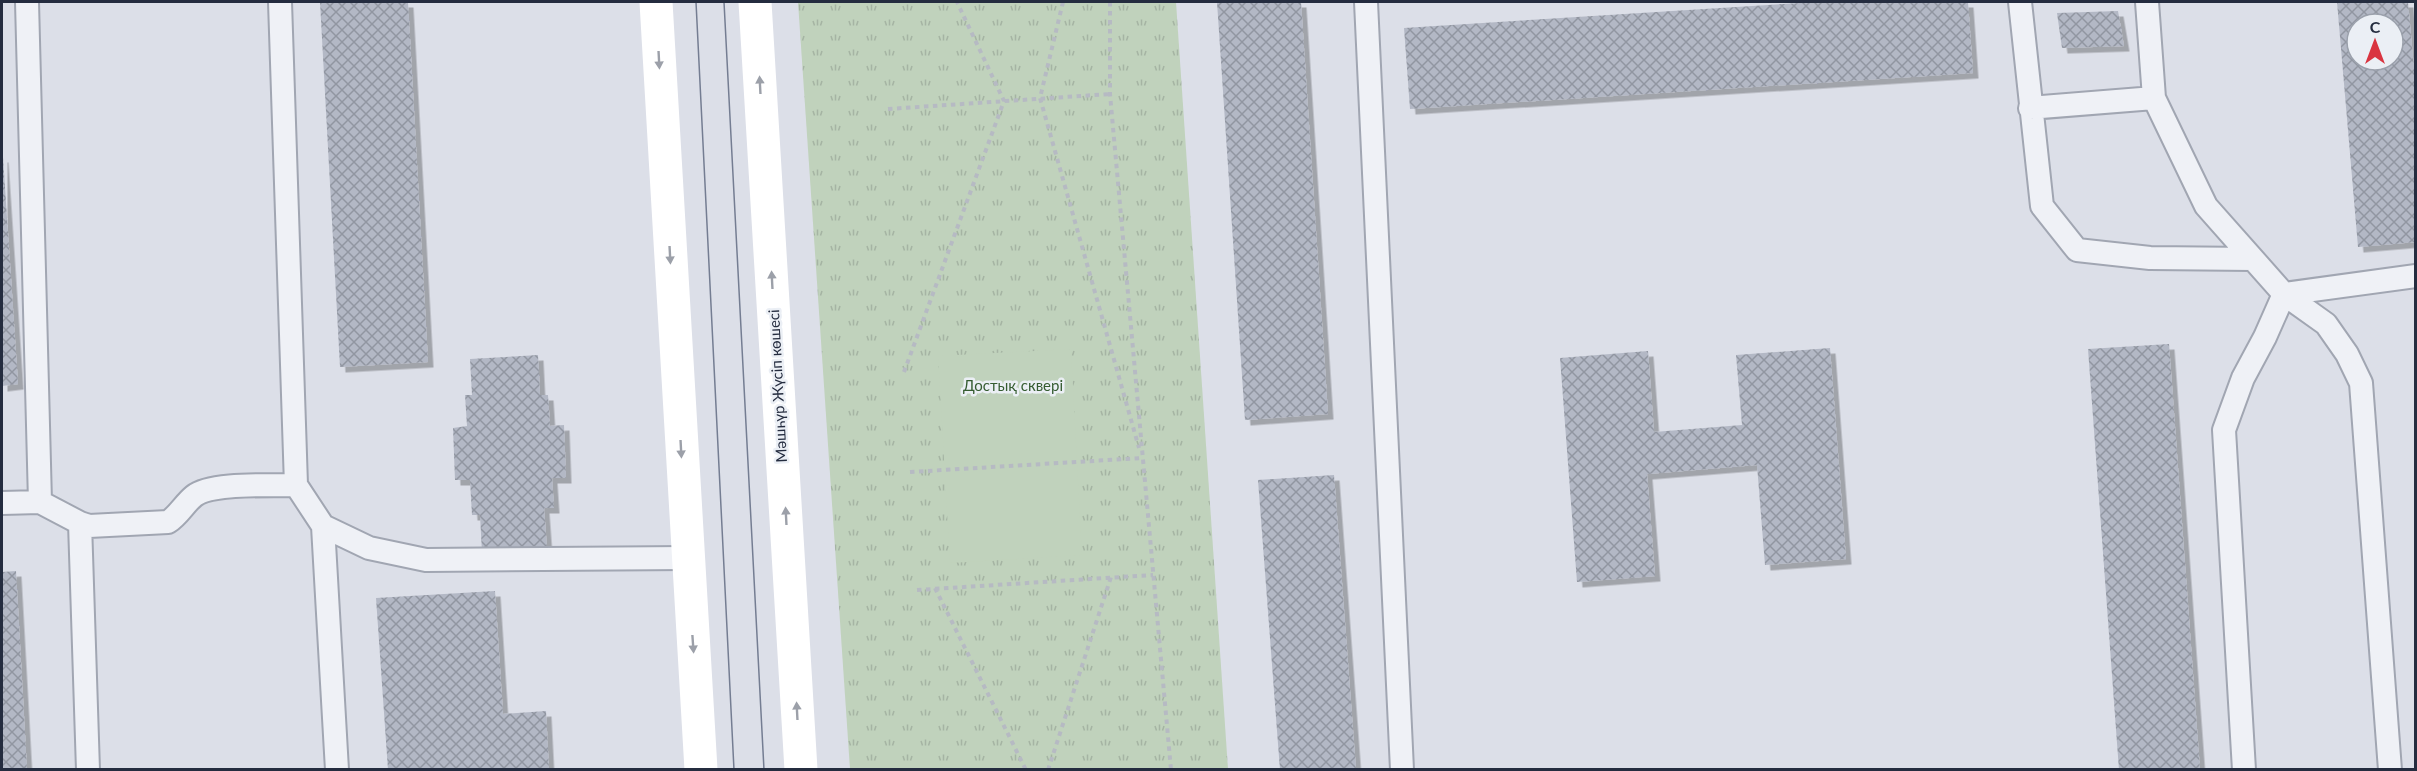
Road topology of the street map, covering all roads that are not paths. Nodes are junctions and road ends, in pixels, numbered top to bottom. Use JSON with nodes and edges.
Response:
{"nodes":[{"id":1,"x":27,"y":2,"type":"edge"},
{"id":2,"x":280,"y":2,"type":"edge"},
{"id":3,"x":656,"y":2,"type":"edge"},
{"id":4,"x":755,"y":2,"type":"edge"},
{"id":5,"x":1366,"y":2,"type":"edge"},
{"id":6,"x":2020,"y":2,"type":"edge"},
{"id":7,"x":2147,"y":2,"type":"edge"},
{"id":8,"x":2154,"y":98,"type":"junction"},
{"id":9,"x":2030,"y":108,"type":"junction"},
{"id":10,"x":2253,"y":259,"type":"junction"},
{"id":11,"x":2415,"y":276,"type":"edge"},
{"id":12,"x":2284,"y":294,"type":"junction"},
{"id":13,"x":296,"y":485,"type":"junction"},
{"id":14,"x":2,"y":502,"type":"edge"},
{"id":15,"x":39,"y":502,"type":"junction"},
{"id":16,"x":80,"y":524,"type":"junction"},
{"id":17,"x":323,"y":525,"type":"junction"},
{"id":18,"x":688,"y":558,"type":"junction"},
{"id":19,"x":88,"y":770,"type":"edge"},
{"id":20,"x":337,"y":770,"type":"edge"},
{"id":21,"x":701,"y":770,"type":"edge"},
{"id":22,"x":801,"y":770,"type":"edge"},
{"id":23,"x":1402,"y":770,"type":"edge"},
{"id":24,"x":2244,"y":770,"type":"edge"},
{"id":25,"x":2390,"y":770,"type":"edge"}],
"edges":[{"from":1,"to":15,"type":"lane"},
{"from":2,"to":13,"type":"lane"},
{"from":3,"to":18,"type":"street","one_way":true},
{"from":22,"to":4,"type":"street","name":"Мәшһүр Жүсіп көшесі","one_way":true},
{"from":5,"to":23,"type":"lane"},
{"from":6,"to":9,"type":"lane"},
{"from":7,"to":8,"type":"lane"},
{"from":8,"to":9,"type":"lane"},
{"from":8,"to":10,"type":"lane"},
{"from":9,"to":10,"type":"lane"},
{"from":10,"to":12,"type":"lane"},
{"from":11,"to":12,"type":"lane"},
{"from":12,"to":24,"type":"lane"},
{"from":12,"to":25,"type":"lane"},
{"from":13,"to":16,"type":"lane"},
{"from":13,"to":17,"type":"lane"},
{"from":14,"to":15,"type":"lane"},
{"from":15,"to":16,"type":"lane"},
{"from":16,"to":19,"type":"lane"},
{"from":17,"to":18,"type":"lane"},
{"from":17,"to":20,"type":"lane"},
{"from":18,"to":21,"type":"street","one_way":true}]}
